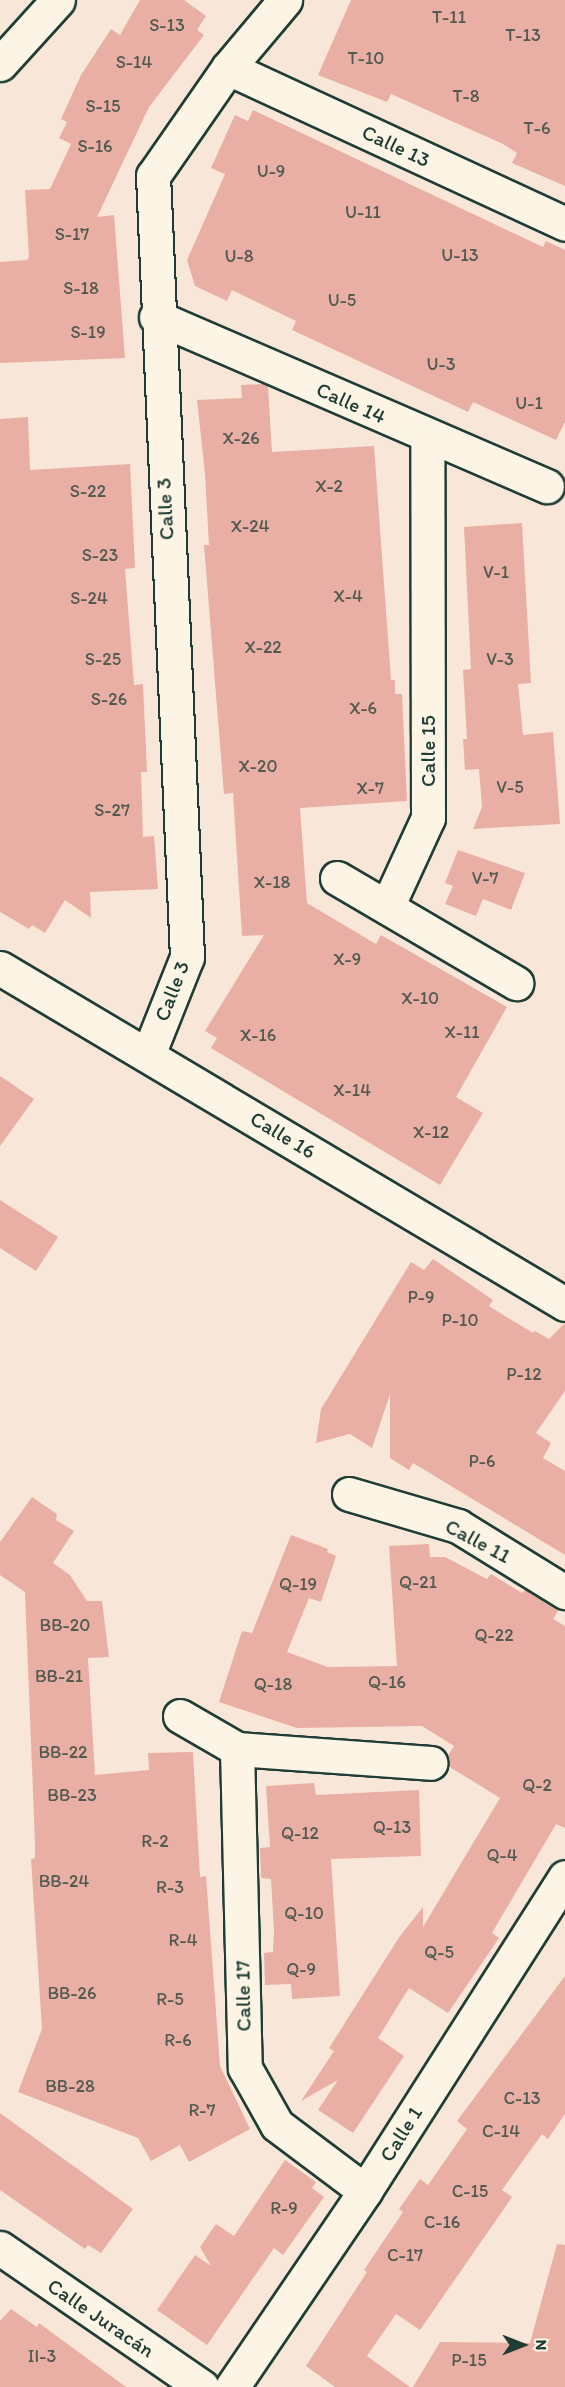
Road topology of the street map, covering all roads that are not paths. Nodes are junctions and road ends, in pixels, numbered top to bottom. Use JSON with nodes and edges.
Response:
{"nodes":[{"id":1,"x":58,"y":0,"type":"edge"},
{"id":2,"x":285,"y":0,"type":"edge"},
{"id":3,"x":0,"y":64,"type":"edge"},
{"id":4,"x":228,"y":68,"type":"junction"},
{"id":5,"x":565,"y":224,"type":"edge"},
{"id":6,"x":156,"y":317,"type":"junction"},
{"id":7,"x":427,"y":436,"type":"junction"},
{"id":8,"x":547,"y":486,"type":"dead end"},
{"id":9,"x":337,"y":878,"type":"dead end"},
{"id":10,"x":387,"y":907,"type":"junction"},
{"id":11,"x":0,"y":968,"type":"edge"},
{"id":12,"x":516,"y":983,"type":"dead end"},
{"id":13,"x":148,"y":1054,"type":"junction"},
{"id":14,"x":565,"y":1304,"type":"edge"},
{"id":15,"x":349,"y":1494,"type":"dead end"},
{"id":16,"x":565,"y":1592,"type":"edge"},
{"id":17,"x":180,"y":1716,"type":"dead end"},
{"id":18,"x":237,"y":1749,"type":"junction"},
{"id":19,"x":430,"y":1763,"type":"dead end"},
{"id":20,"x":565,"y":1877,"type":"edge"},
{"id":21,"x":365,"y":2191,"type":"junction"},
{"id":22,"x":0,"y":2248,"type":"edge"},
{"id":23,"x":202,"y":2387,"type":"edge"},
{"id":24,"x":232,"y":2387,"type":"edge"}],
"edges":[{"from":1,"to":3,"type":"street"},
{"from":2,"to":4,"type":"street","name":"Calle 3"},
{"from":4,"to":5,"type":"street","name":"Calle 13"},
{"from":4,"to":6,"type":"street","name":"Calle 3"},
{"from":6,"to":7,"type":"street","name":"Calle 14"},
{"from":6,"to":13,"type":"street","name":"Calle 3"},
{"from":7,"to":8,"type":"street","name":"Calle 14"},
{"from":7,"to":10,"type":"street","name":"Calle 15"},
{"from":9,"to":10,"type":"street"},
{"from":10,"to":12,"type":"street"},
{"from":11,"to":13,"type":"street","name":"Calle 16"},
{"from":13,"to":14,"type":"street","name":"Calle 16"},
{"from":15,"to":16,"type":"street","name":"Calle 11"},
{"from":17,"to":18,"type":"street"},
{"from":18,"to":19,"type":"street"},
{"from":18,"to":21,"type":"street","name":"Calle 17"},
{"from":20,"to":21,"type":"street","name":"Calle 1"},
{"from":21,"to":24,"type":"street","name":"Calle 1"},
{"from":22,"to":23,"type":"street","name":"Calle Juracán"}]}
